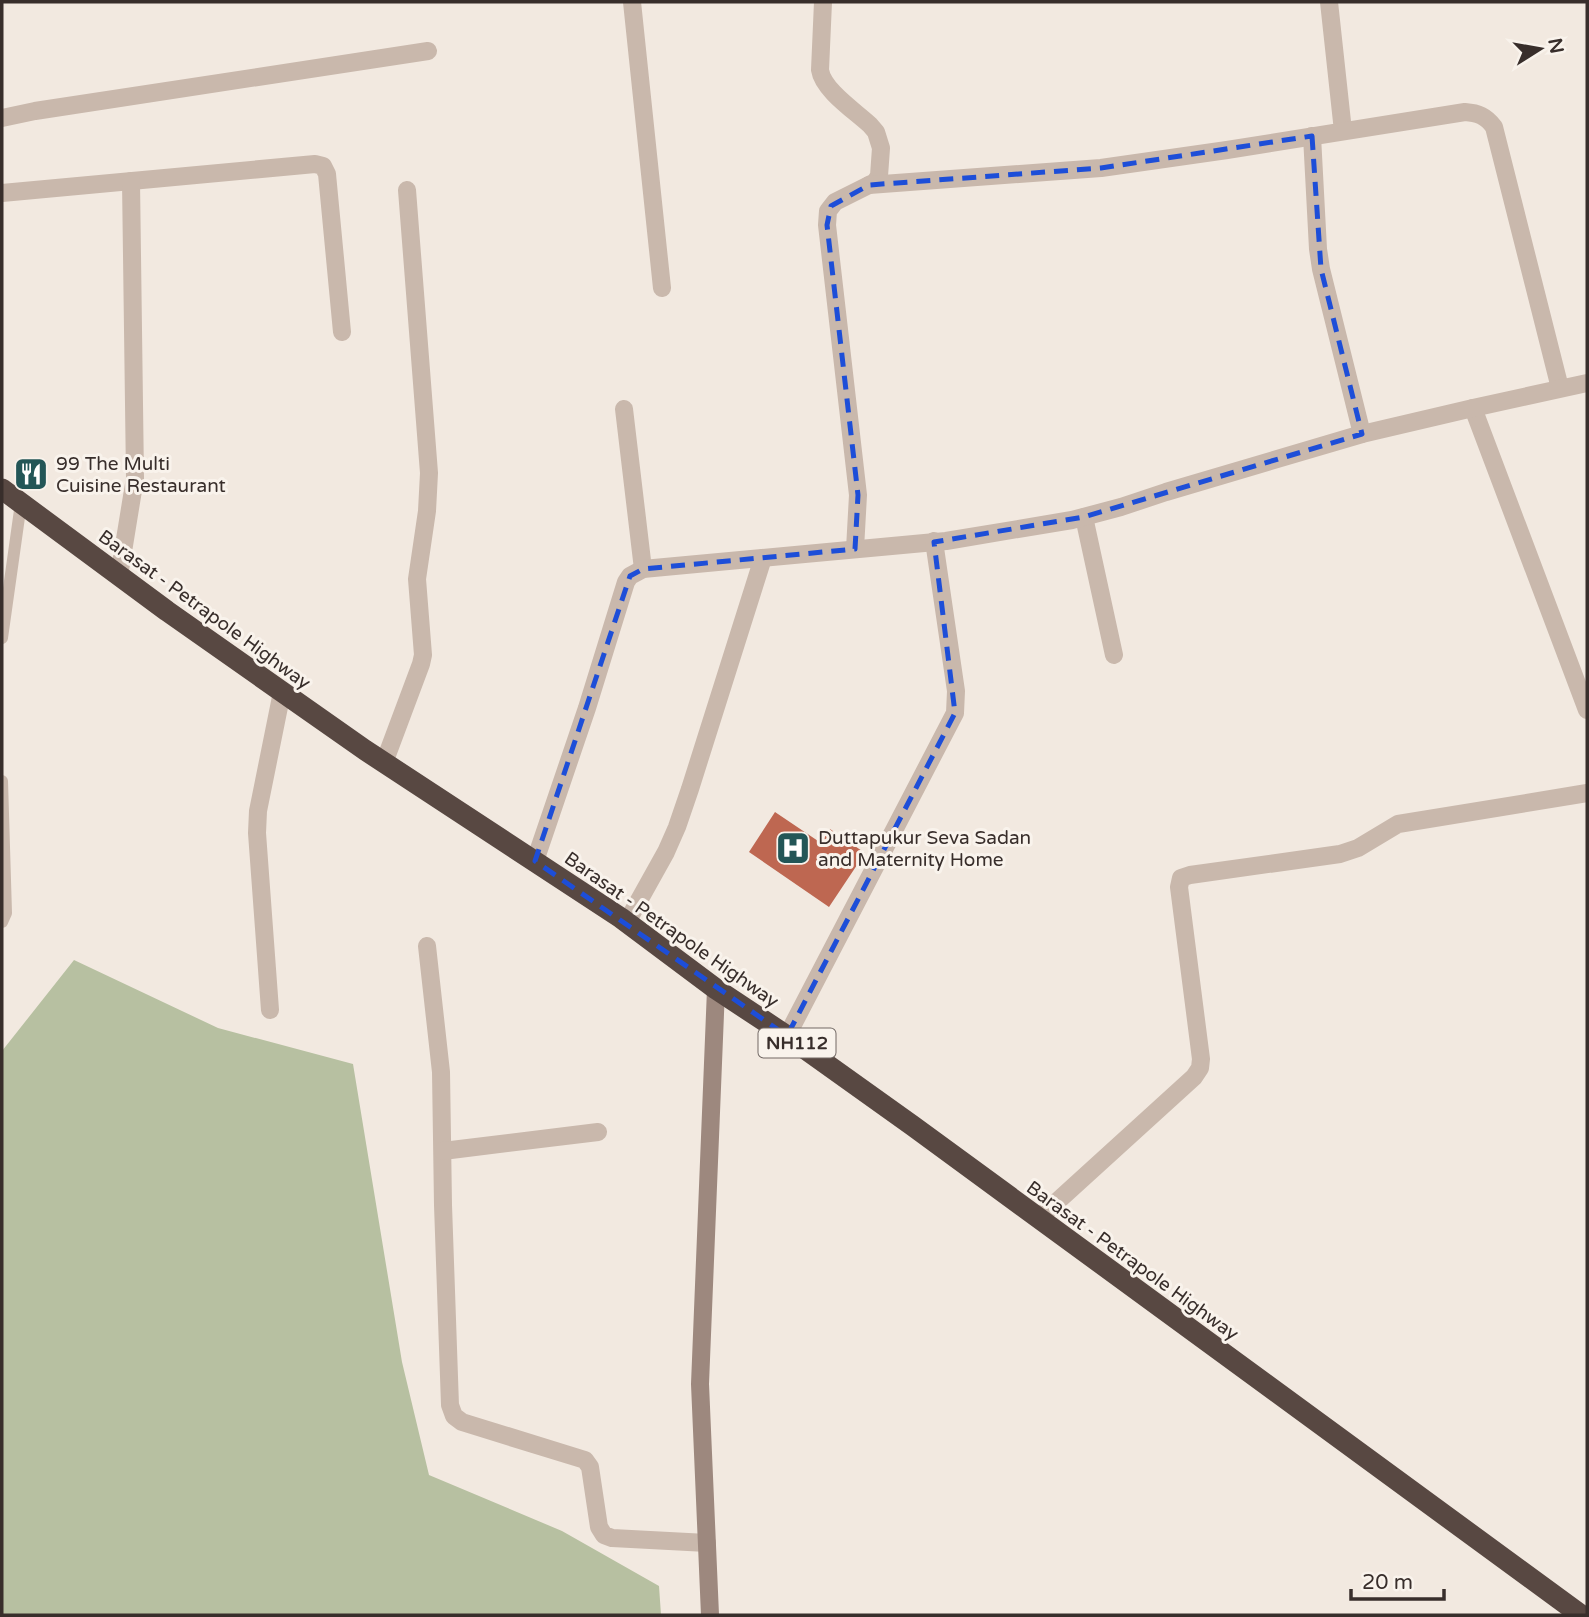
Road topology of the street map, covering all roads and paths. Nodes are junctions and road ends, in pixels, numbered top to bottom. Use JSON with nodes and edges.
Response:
{"nodes":[{"id":1,"x":632,"y":2,"type":"edge"},
{"id":2,"x":823,"y":2,"type":"edge"},
{"id":3,"x":1329,"y":2,"type":"edge"},
{"id":4,"x":428,"y":51,"type":"dead end"},
{"id":5,"x":2,"y":118,"type":"edge"},
{"id":6,"x":1343,"y":131,"type":"junction"},
{"id":7,"x":1312,"y":136,"type":"junction"},
{"id":8,"x":131,"y":181,"type":"junction"},
{"id":9,"x":869,"y":185,"type":"junction"},
{"id":10,"x":407,"y":190,"type":"dead end"},
{"id":11,"x":2,"y":193,"type":"edge"},
{"id":12,"x":662,"y":288,"type":"dead end"},
{"id":13,"x":342,"y":332,"type":"dead end"},
{"id":14,"x":1587,"y":383,"type":"edge"},
{"id":15,"x":1560,"y":388,"type":"junction"},
{"id":16,"x":1474,"y":408,"type":"junction"},
{"id":17,"x":624,"y":409,"type":"dead end"},
{"id":18,"x":1362,"y":434,"type":"junction"},
{"id":19,"x":2,"y":489,"type":"edge"},
{"id":20,"x":21,"y":503,"type":"junction"},
{"id":21,"x":1084,"y":517,"type":"junction"},
{"id":22,"x":934,"y":541,"type":"junction"},
{"id":23,"x":855,"y":549,"type":"junction"},
{"id":24,"x":762,"y":558,"type":"junction"},
{"id":25,"x":643,"y":569,"type":"junction"},
{"id":26,"x":119,"y":576,"type":"junction"},
{"id":27,"x":2,"y":638,"type":"edge"},
{"id":28,"x":1114,"y":655,"type":"dead end"},
{"id":29,"x":282,"y":692,"type":"junction"},
{"id":30,"x":1587,"y":710,"type":"edge"},
{"id":31,"x":384,"y":763,"type":"junction"},
{"id":32,"x":2,"y":781,"type":"edge"},
{"id":33,"x":1587,"y":793,"type":"edge"},
{"id":34,"x":535,"y":861,"type":"junction"},
{"id":35,"x":2,"y":922,"type":"edge"},
{"id":36,"x":627,"y":922,"type":"junction"},
{"id":37,"x":427,"y":946,"type":"dead end"},
{"id":38,"x":716,"y":989,"type":"junction"},
{"id":39,"x":270,"y":1010,"type":"dead end"},
{"id":40,"x":787,"y":1036,"type":"junction"},
{"id":41,"x":598,"y":1132,"type":"dead end"},
{"id":42,"x":443,"y":1151,"type":"junction"},
{"id":43,"x":1039,"y":1218,"type":"junction"},
{"id":44,"x":707,"y":1543,"type":"junction"},
{"id":45,"x":710,"y":1615,"type":"edge"},
{"id":46,"x":1581,"y":1615,"type":"edge"}],
"edges":[{"from":1,"to":12,"type":"street"},
{"from":2,"to":9,"type":"street"},
{"from":3,"to":6,"type":"street"},
{"from":4,"to":5,"type":"street"},
{"from":6,"to":7,"type":"street"},
{"from":6,"to":15,"type":"street"},
{"from":7,"to":9,"type":"street"},
{"from":7,"to":18,"type":"street"},
{"from":8,"to":11,"type":"street"},
{"from":8,"to":13,"type":"street"},
{"from":8,"to":26,"type":"street"},
{"from":9,"to":23,"type":"street"},
{"from":10,"to":31,"type":"street"},
{"from":14,"to":15,"type":"street"},
{"from":15,"to":16,"type":"street"},
{"from":16,"to":18,"type":"street"},
{"from":16,"to":30,"type":"street"},
{"from":17,"to":25,"type":"street"},
{"from":18,"to":21,"type":"street"},
{"from":19,"to":20,"type":"highway","name":"Barasat - Petrapole Highway","number":"NH112"},
{"from":20,"to":26,"type":"highway","name":"Barasat - Petrapole Highway","number":"NH112"},
{"from":20,"to":27,"type":"lane"},
{"from":21,"to":22,"type":"street"},
{"from":21,"to":28,"type":"street"},
{"from":22,"to":23,"type":"street"},
{"from":22,"to":40,"type":"street"},
{"from":23,"to":24,"type":"street"},
{"from":24,"to":25,"type":"street"},
{"from":24,"to":36,"type":"street"},
{"from":25,"to":34,"type":"street"},
{"from":26,"to":29,"type":"highway","name":"Barasat - Petrapole Highway","number":"NH112"},
{"from":29,"to":31,"type":"highway","name":"Barasat - Petrapole Highway","number":"NH112"},
{"from":29,"to":39,"type":"street"},
{"from":31,"to":34,"type":"highway","name":"Barasat - Petrapole Highway","number":"NH112"},
{"from":32,"to":35,"type":"lane"},
{"from":33,"to":43,"type":"street"},
{"from":34,"to":36,"type":"highway","name":"Barasat - Petrapole Highway","number":"NH112"},
{"from":36,"to":38,"type":"highway","name":"Barasat - Petrapole Highway","number":"NH112"},
{"from":37,"to":42,"type":"street"},
{"from":38,"to":40,"type":"highway","name":"Barasat - Petrapole Highway","number":"NH112"},
{"from":38,"to":44,"type":"street"},
{"from":40,"to":43,"type":"highway","name":"Barasat - Petrapole Highway","number":"NH112"},
{"from":41,"to":42,"type":"street"},
{"from":42,"to":44,"type":"street"},
{"from":43,"to":46,"type":"highway","name":"Barasat - Petrapole Highway","number":"NH112"},
{"from":44,"to":45,"type":"street"}]}
